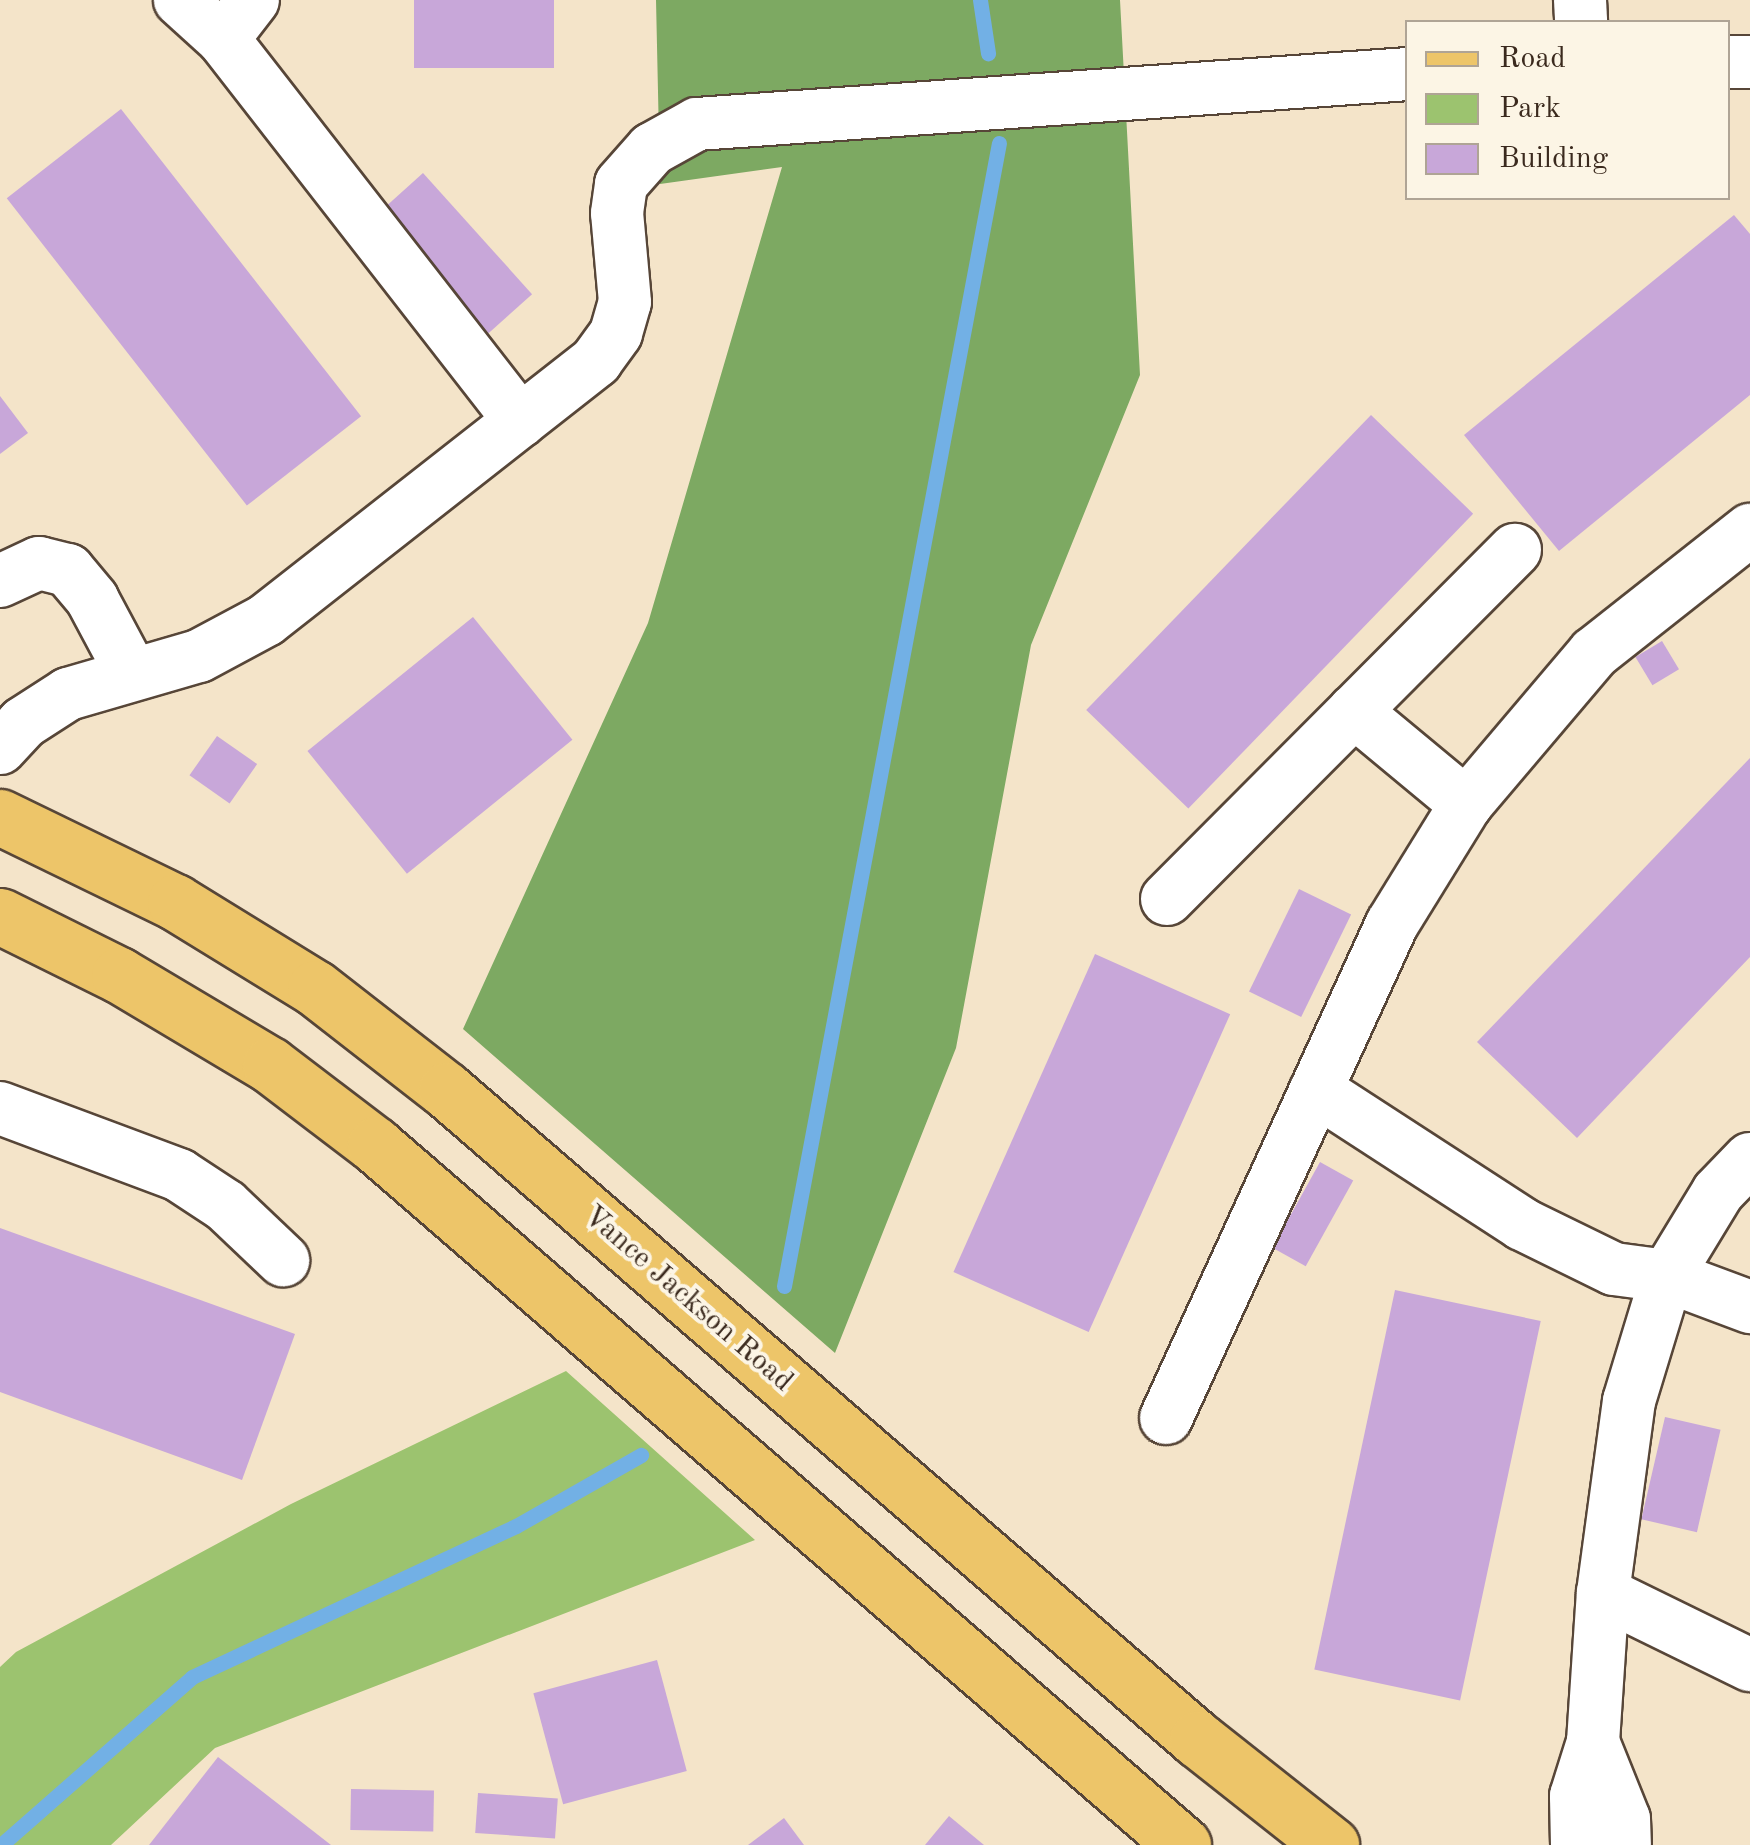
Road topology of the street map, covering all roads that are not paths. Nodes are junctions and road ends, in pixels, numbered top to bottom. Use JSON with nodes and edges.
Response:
{"nodes":[{"id":1,"x":180,"y":0,"type":"edge"},
{"id":2,"x":238,"y":20,"type":"edge"},
{"id":3,"x":1405,"y":74,"type":"edge"},
{"id":4,"x":520,"y":421,"type":"junction"},
{"id":5,"x":1750,"y":530,"type":"edge"},
{"id":6,"x":1514,"y":550,"type":"dead end"},
{"id":7,"x":0,"y":582,"type":"edge"},
{"id":8,"x":132,"y":674,"type":"junction"},
{"id":9,"x":1354,"y":711,"type":"junction"},
{"id":10,"x":8,"y":720,"type":"edge"},
{"id":11,"x":1466,"y":804,"type":"junction"},
{"id":12,"x":0,"y":818,"type":"edge"},
{"id":13,"x":1166,"y":898,"type":"dead end"},
{"id":14,"x":0,"y":916,"type":"edge"},
{"id":15,"x":1316,"y":1090,"type":"junction"},
{"id":16,"x":0,"y":1108,"type":"edge"},
{"id":17,"x":1750,"y":1159,"type":"edge"},
{"id":18,"x":282,"y":1260,"type":"dead end"},
{"id":19,"x":1666,"y":1276,"type":"junction"},
{"id":20,"x":1750,"y":1307,"type":"edge"},
{"id":21,"x":1166,"y":1418,"type":"dead end"},
{"id":22,"x":1603,"y":1594,"type":"junction"},
{"id":23,"x":1750,"y":1665,"type":"edge"},
{"id":24,"x":1594,"y":1742,"type":"junction"},
{"id":25,"x":1182,"y":1845,"type":"edge"},
{"id":26,"x":1331,"y":1845,"type":"edge"},
{"id":27,"x":1576,"y":1845,"type":"edge"},
{"id":28,"x":1625,"y":1845,"type":"edge"}],
"edges":[{"from":1,"to":2,"type":"lane"},
{"from":2,"to":4,"type":"lane"},
{"from":3,"to":4,"type":"lane"},
{"from":4,"to":8,"type":"lane"},
{"from":5,"to":11,"type":"lane"},
{"from":6,"to":9,"type":"lane"},
{"from":7,"to":8,"type":"lane"},
{"from":8,"to":10,"type":"lane"},
{"from":9,"to":11,"type":"lane"},
{"from":9,"to":13,"type":"lane"},
{"from":11,"to":15,"type":"lane"},
{"from":12,"to":26,"type":"main road","name":"Vance Jackson Road"},
{"from":14,"to":25,"type":"main road"},
{"from":15,"to":19,"type":"lane"},
{"from":15,"to":21,"type":"lane"},
{"from":16,"to":18,"type":"lane"},
{"from":17,"to":19,"type":"lane"},
{"from":19,"to":20,"type":"lane"},
{"from":19,"to":22,"type":"lane"},
{"from":22,"to":23,"type":"lane"},
{"from":22,"to":24,"type":"lane"},
{"from":24,"to":27,"type":"lane"},
{"from":24,"to":28,"type":"lane"}]}
